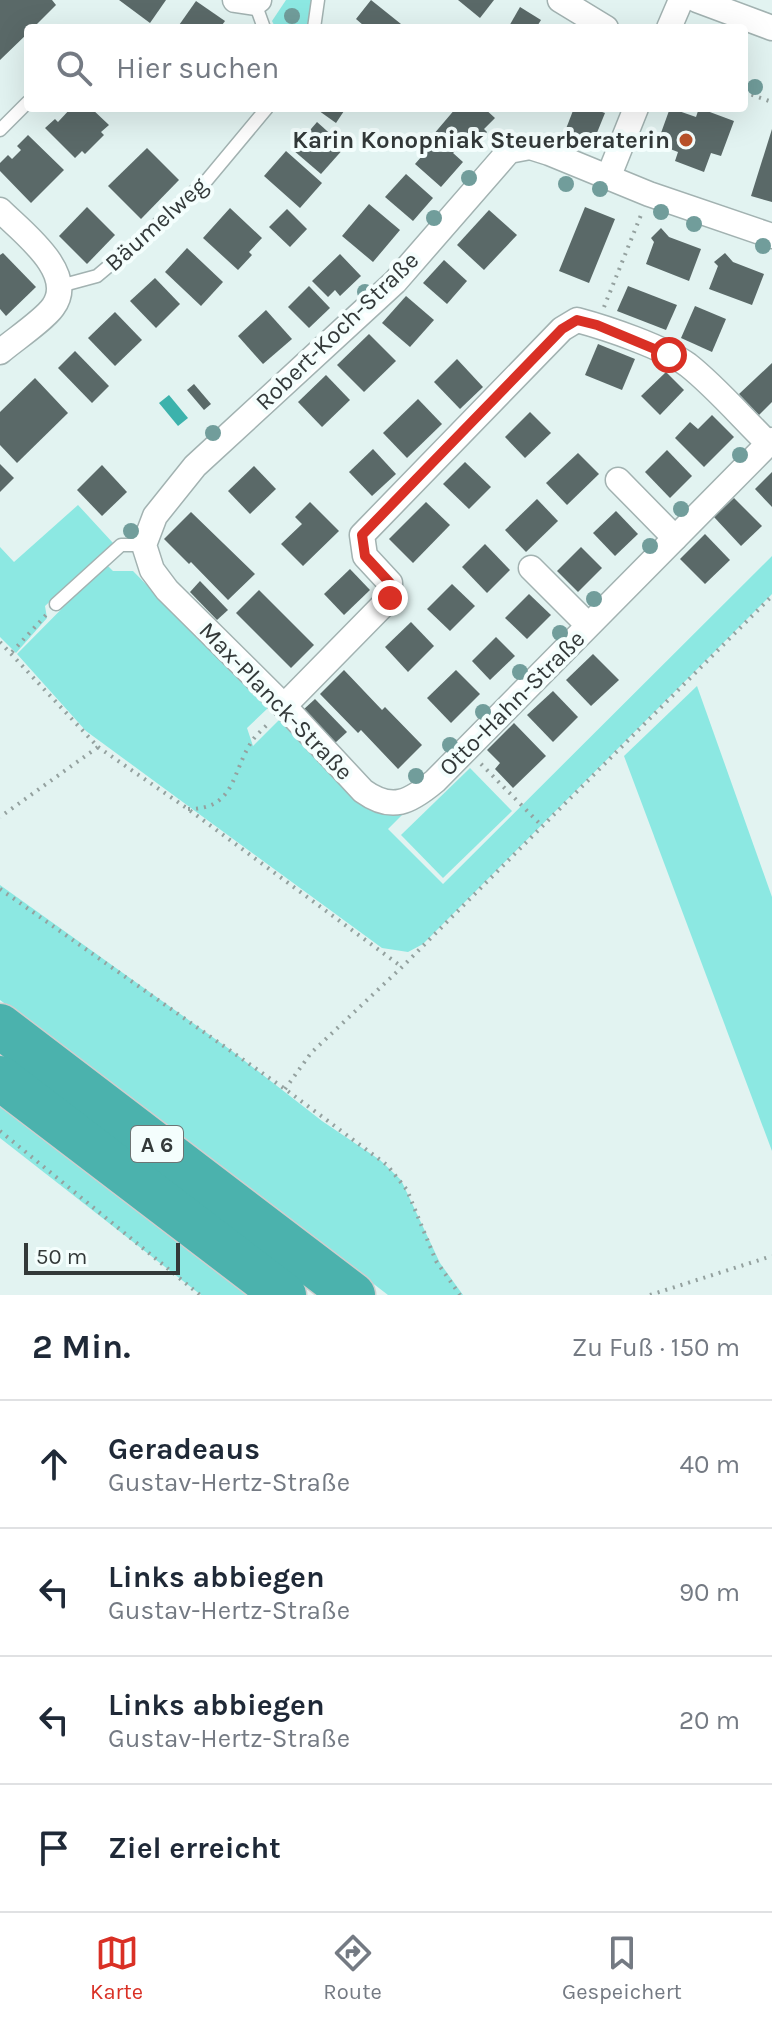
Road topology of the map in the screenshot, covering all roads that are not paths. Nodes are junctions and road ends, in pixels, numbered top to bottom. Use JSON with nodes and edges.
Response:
{"nodes":[{"id":1,"x":318,"y":0,"type":"edge"},
{"id":2,"x":560,"y":0,"type":"edge"},
{"id":3,"x":681,"y":0,"type":"edge"},
{"id":4,"x":697,"y":0,"type":"edge"},
{"id":5,"x":249,"y":1,"type":"edge"},
{"id":6,"x":262,"y":24,"type":"edge"},
{"id":7,"x":315,"y":24,"type":"edge"},
{"id":8,"x":599,"y":24,"type":"edge"},
{"id":9,"x":671,"y":24,"type":"edge"},
{"id":10,"x":772,"y":28,"type":"edge"},
{"id":11,"x":24,"y":106,"type":"edge"},
{"id":12,"x":264,"y":112,"type":"edge"},
{"id":13,"x":634,"y":112,"type":"edge"},
{"id":14,"x":0,"y":130,"type":"edge"},
{"id":15,"x":608,"y":178,"type":"junction"},
{"id":16,"x":0,"y":210,"type":"edge"},
{"id":17,"x":772,"y":236,"type":"edge"},
{"id":18,"x":60,"y":286,"type":"junction"},
{"id":19,"x":0,"y":352,"type":"edge"},
{"id":20,"x":771,"y":442,"type":"edge"},
{"id":21,"x":618,"y":480,"type":"dead end"},
{"id":22,"x":675,"y":538,"type":"junction"},
{"id":23,"x":144,"y":545,"type":"junction"},
{"id":24,"x":531,"y":568,"type":"dead end"},
{"id":25,"x":56,"y":604,"type":"road end"},
{"id":26,"x":588,"y":625,"type":"junction"},
{"id":27,"x":284,"y":706,"type":"junction"},
{"id":28,"x":435,"y":781,"type":"joint"},
{"id":29,"x":0,"y":1026,"type":"edge"},
{"id":30,"x":0,"y":1078,"type":"edge"},
{"id":31,"x":284,"y":1295,"type":"edge"},
{"id":32,"x":353,"y":1295,"type":"edge"}],
"edges":[{"from":1,"to":7,"type":"lane"},
{"from":2,"to":8,"type":"street"},
{"from":3,"to":9,"type":"street"},
{"from":4,"to":10,"type":"street"},
{"from":5,"to":6,"type":"lane"},
{"from":11,"to":14,"type":"lane"},
{"from":12,"to":18,"type":"lane","name":"Bäumelweg"},
{"from":13,"to":15,"type":"street"},
{"from":15,"to":17,"type":"street"},
{"from":15,"to":23,"type":"street","name":"Robert-Koch-Straße"},
{"from":16,"to":18,"type":"street"},
{"from":18,"to":19,"type":"street"},
{"from":20,"to":22,"type":"street","name":"Otto-Hahn-Straße"},
{"from":20,"to":27,"type":"street"},
{"from":21,"to":22,"type":"street"},
{"from":22,"to":26,"type":"street","name":"Otto-Hahn-Straße"},
{"from":23,"to":25,"type":"lane"},
{"from":23,"to":27,"type":"street","name":"Max-Planck-Straße"},
{"from":24,"to":26,"type":"street","name":"Otto-Hahn-Straße"},
{"from":26,"to":28,"type":"street","name":"Otto-Hahn-Straße"},
{"from":27,"to":28,"type":"street","name":"Max-Planck-Straße"},
{"from":29,"to":32,"type":"highway","number":"A 6"},
{"from":30,"to":31,"type":"highway","number":"A 6"}]}
